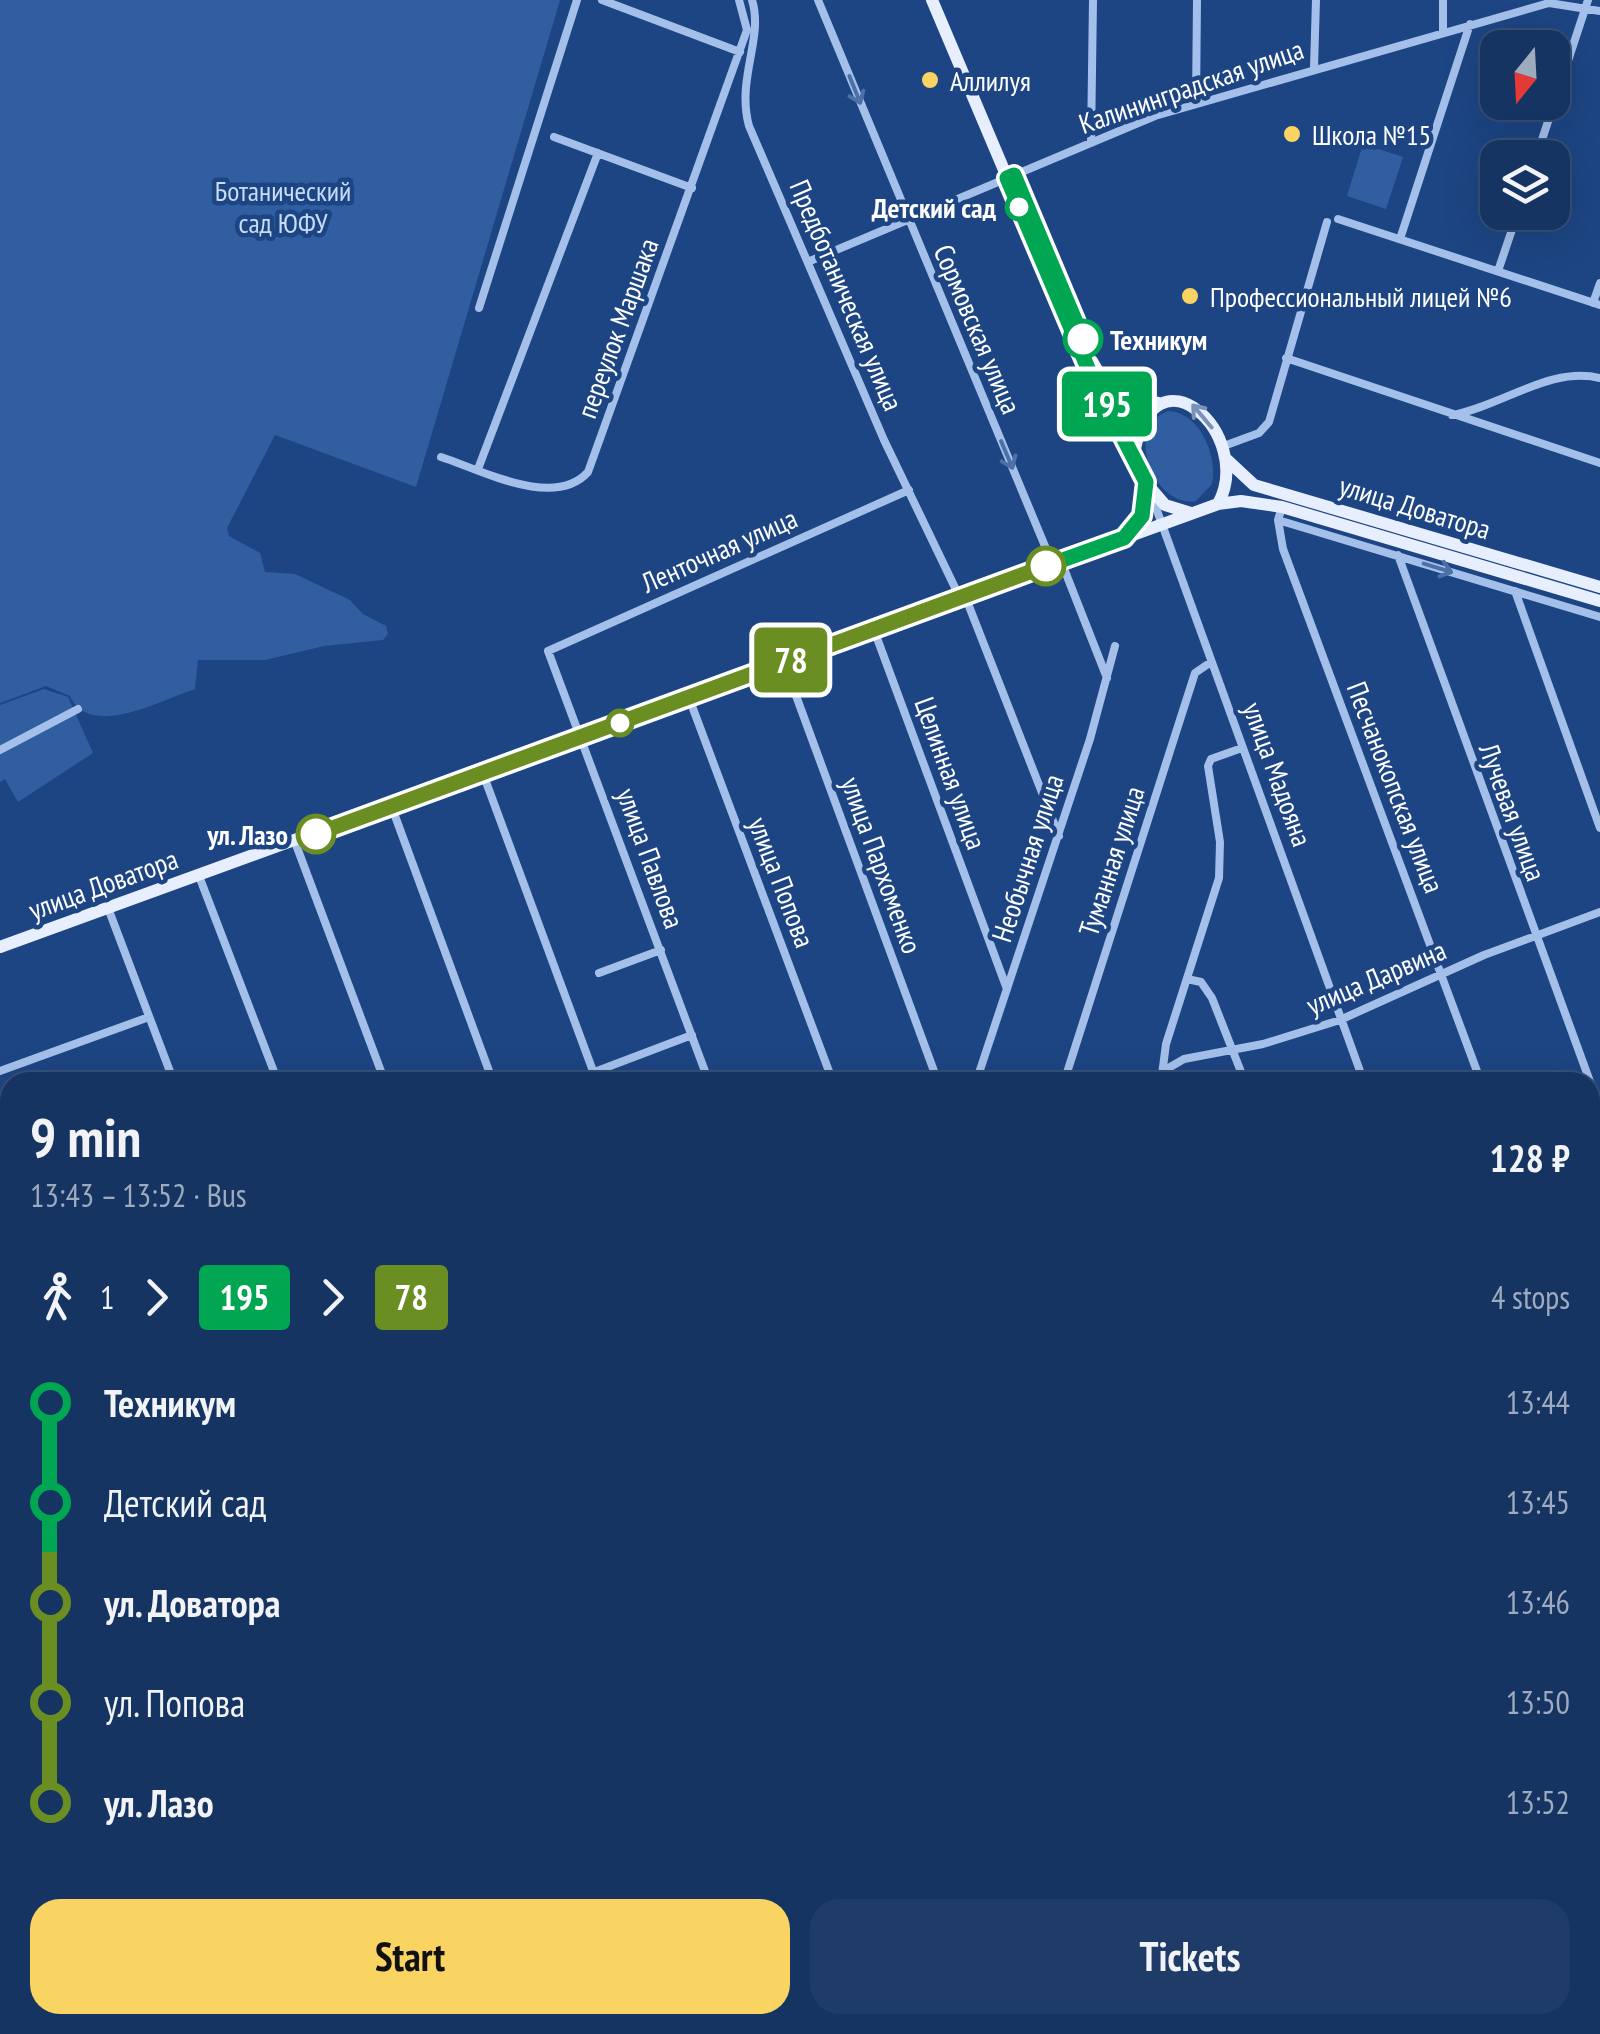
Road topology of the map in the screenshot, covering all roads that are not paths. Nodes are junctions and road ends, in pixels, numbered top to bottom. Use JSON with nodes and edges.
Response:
{"nodes":[{"id":1,"x":578,"y":0,"type":"edge"},
{"id":2,"x":602,"y":0,"type":"edge"},
{"id":3,"x":739,"y":0,"type":"edge"},
{"id":4,"x":752,"y":0,"type":"edge"},
{"id":5,"x":818,"y":0,"type":"edge"},
{"id":6,"x":932,"y":0,"type":"edge"},
{"id":7,"x":941,"y":0,"type":"edge"},
{"id":8,"x":1093,"y":0,"type":"edge"},
{"id":9,"x":1198,"y":0,"type":"edge"},
{"id":10,"x":1316,"y":0,"type":"edge"},
{"id":11,"x":1443,"y":0,"type":"edge"},
{"id":12,"x":1549,"y":1,"type":"edge"},
{"id":13,"x":1587,"y":3,"type":"edge"},
{"id":14,"x":1600,"y":11,"type":"edge"},
{"id":15,"x":1470,"y":24,"type":"junction"},
{"id":16,"x":1443,"y":31,"type":"junction"},
{"id":17,"x":740,"y":52,"type":"junction"},
{"id":18,"x":1314,"y":67,"type":"junction"},
{"id":19,"x":1196,"y":103,"type":"junction"},
{"id":20,"x":554,"y":137,"type":"dead end"},
{"id":21,"x":1542,"y":140,"type":"edge"},
{"id":22,"x":1091,"y":143,"type":"junction"},
{"id":23,"x":598,"y":154,"type":"junction"},
{"id":24,"x":1011,"y":176,"type":"junction"},
{"id":25,"x":692,"y":188,"type":"junction"},
{"id":26,"x":1338,"y":219,"type":"dead end"},
{"id":27,"x":908,"y":220,"type":"junction"},
{"id":28,"x":1327,"y":222,"type":"dead end"},
{"id":29,"x":1512,"y":230,"type":"edge"},
{"id":30,"x":1400,"y":240,"type":"junction"},
{"id":31,"x":810,"y":261,"type":"junction"},
{"id":32,"x":1498,"y":272,"type":"junction"},
{"id":33,"x":1600,"y":283,"type":"edge"},
{"id":34,"x":1597,"y":304,"type":"edge"},
{"id":35,"x":478,"y":308,"type":"dead end"},
{"id":36,"x":1286,"y":358,"type":"junction"},
{"id":37,"x":1600,"y":378,"type":"edge"},
{"id":38,"x":1160,"y":404,"type":"junction"},
{"id":39,"x":1452,"y":415,"type":"junction"},
{"id":40,"x":1223,"y":452,"type":"junction"},
{"id":41,"x":1134,"y":454,"type":"junction"},
{"id":42,"x":441,"y":457,"type":"dead end"},
{"id":43,"x":1600,"y":463,"type":"edge"},
{"id":44,"x":478,"y":469,"type":"junction"},
{"id":45,"x":1146,"y":482,"type":"junction"},
{"id":46,"x":909,"y":490,"type":"junction"},
{"id":47,"x":1218,"y":504,"type":"junction"},
{"id":48,"x":1194,"y":513,"type":"junction"},
{"id":49,"x":1280,"y":513,"type":"junction"},
{"id":50,"x":1162,"y":524,"type":"junction"},
{"id":51,"x":1124,"y":538,"type":"junction"},
{"id":52,"x":1398,"y":556,"type":"junction"},
{"id":53,"x":1056,"y":562,"type":"junction"},
{"id":54,"x":1600,"y":587,"type":"edge"},
{"id":55,"x":1514,"y":591,"type":"junction"},
{"id":56,"x":962,"y":597,"type":"junction"},
{"id":57,"x":1600,"y":601,"type":"edge"},
{"id":58,"x":1600,"y":617,"type":"edge"},
{"id":59,"x":874,"y":630,"type":"junction"},
{"id":60,"x":1116,"y":646,"type":"dead end"},
{"id":61,"x":548,"y":651,"type":"joint"},
{"id":62,"x":1211,"y":662,"type":"junction"},
{"id":63,"x":784,"y":663,"type":"junction"},
{"id":64,"x":1107,"y":678,"type":"junction"},
{"id":65,"x":689,"y":698,"type":"junction"},
{"id":66,"x":78,"y":709,"type":"dead end"},
{"id":67,"x":582,"y":736,"type":"junction"},
{"id":68,"x":1242,"y":748,"type":"junction"},
{"id":69,"x":0,"y":750,"type":"edge"},
{"id":70,"x":482,"y":771,"type":"junction"},
{"id":71,"x":390,"y":806,"type":"junction"},
{"id":72,"x":1600,"y":828,"type":"edge"},
{"id":73,"x":1058,"y":836,"type":"junction"},
{"id":74,"x":296,"y":842,"type":"junction"},
{"id":75,"x":199,"y":876,"type":"junction"},
{"id":76,"x":108,"y":908,"type":"junction"},
{"id":77,"x":1600,"y":912,"type":"edge"},
{"id":78,"x":1534,"y":935,"type":"junction"},
{"id":79,"x":0,"y":947,"type":"edge"},
{"id":80,"x":662,"y":950,"type":"junction"},
{"id":81,"x":599,"y":974,"type":"dead end"},
{"id":82,"x":1441,"y":976,"type":"junction"},
{"id":83,"x":1187,"y":978,"type":"junction"},
{"id":84,"x":1007,"y":989,"type":"junction"},
{"id":85,"x":149,"y":1016,"type":"junction"},
{"id":86,"x":1340,"y":1020,"type":"junction"},
{"id":87,"x":692,"y":1035,"type":"junction"},
{"id":88,"x":1233,"y":1050,"type":"junction"},
{"id":89,"x":1165,"y":1070,"type":"joint"},
{"id":90,"x":0,"y":1071,"type":"edge"},
{"id":91,"x":170,"y":1072,"type":"edge"},
{"id":92,"x":274,"y":1072,"type":"edge"},
{"id":93,"x":381,"y":1072,"type":"edge"},
{"id":94,"x":489,"y":1072,"type":"edge"},
{"id":95,"x":593,"y":1072,"type":"edge"},
{"id":96,"x":609,"y":1072,"type":"edge"},
{"id":97,"x":705,"y":1072,"type":"edge"},
{"id":98,"x":829,"y":1072,"type":"edge"},
{"id":99,"x":934,"y":1072,"type":"edge"},
{"id":100,"x":979,"y":1072,"type":"edge"},
{"id":101,"x":1067,"y":1072,"type":"edge"},
{"id":102,"x":1241,"y":1072,"type":"edge"},
{"id":103,"x":1360,"y":1072,"type":"edge"},
{"id":104,"x":1478,"y":1072,"type":"edge"},
{"id":105,"x":1586,"y":1072,"type":"edge"}],
"edges":[{"from":1,"to":35,"type":"street"},
{"from":2,"to":17,"type":"street"},
{"from":3,"to":17,"type":"street"},
{"from":4,"to":31,"type":"street","name":"Предботаническая улица"},
{"from":5,"to":27,"type":"street","name":"Сормовская улица","one_way":true},
{"from":6,"to":24,"type":"main road"},
{"from":7,"to":24,"type":"main road"},
{"from":8,"to":22,"type":"street"},
{"from":9,"to":19,"type":"street"},
{"from":10,"to":18,"type":"street"},
{"from":11,"to":16,"type":"street"},
{"from":12,"to":13,"type":"street","name":"Калининградская улица"},
{"from":12,"to":15,"type":"street","name":"Калининградская улица"},
{"from":13,"to":14,"type":"street","name":"Калининградская улица"},
{"from":13,"to":21,"type":"street"},
{"from":15,"to":16,"type":"street","name":"Калининградская улица"},
{"from":15,"to":30,"type":"street"},
{"from":16,"to":18,"type":"street","name":"Калининградская улица"},
{"from":17,"to":25,"type":"street","name":"переулок Маршака"},
{"from":18,"to":19,"type":"street","name":"Калининградская улица"},
{"from":19,"to":22,"type":"street","name":"Калининградская улица"},
{"from":20,"to":23,"type":"street"},
{"from":22,"to":24,"type":"street","name":"Калининградская улица"},
{"from":23,"to":25,"type":"street"},
{"from":23,"to":44,"type":"street"},
{"from":24,"to":27,"type":"street","name":"Калининградская улица"},
{"from":24,"to":38,"type":"main road"},
{"from":24,"to":41,"type":"main road"},
{"from":25,"to":44,"type":"street","name":"переулок Маршака"},
{"from":26,"to":30,"type":"street"},
{"from":27,"to":31,"type":"street","name":"Калининградская улица"},
{"from":27,"to":53,"type":"street","name":"Сормовская улица","one_way":true},
{"from":28,"to":36,"type":"street"},
{"from":29,"to":32,"type":"street"},
{"from":30,"to":32,"type":"street"},
{"from":31,"to":46,"type":"street","name":"Предботаническая улица"},
{"from":32,"to":34,"type":"street"},
{"from":33,"to":34,"type":"street"},
{"from":36,"to":39,"type":"street"},
{"from":36,"to":40,"type":"street"},
{"from":37,"to":39,"type":"street"},
{"from":40,"to":38,"type":"main road","one_way":true},
{"from":38,"to":41,"type":"main road"},
{"from":39,"to":43,"type":"street"},
{"from":40,"to":47,"type":"main road"},
{"from":40,"to":54,"type":"main road","name":"улица Доватора"},
{"from":41,"to":45,"type":"main road"},
{"from":42,"to":44,"type":"street","name":"переулок Маршака"},
{"from":45,"to":48,"type":"main road"},
{"from":45,"to":50,"type":"street","name":"улица Мадояна"},
{"from":45,"to":51,"type":"main road"},
{"from":46,"to":56,"type":"street","name":"Предботаническая улица"},
{"from":46,"to":61,"type":"street","name":"Ленточная улица"},
{"from":47,"to":48,"type":"main road"},
{"from":47,"to":49,"type":"main road","name":"улица Доватора"},
{"from":48,"to":50,"type":"main road","name":"улица Доватора"},
{"from":49,"to":52,"type":"street","name":"улица Доватора"},
{"from":49,"to":57,"type":"main road","name":"улица Доватора"},
{"from":49,"to":82,"type":"street","name":"Песчанокопская улица"},
{"from":50,"to":51,"type":"main road","name":"улица Доватора"},
{"from":50,"to":62,"type":"street","name":"улица Мадояна"},
{"from":51,"to":53,"type":"main road","name":"улица Доватора"},
{"from":52,"to":55,"type":"street","name":"улица Доватора","one_way":true},
{"from":52,"to":78,"type":"street","name":"Лучевая улица"},
{"from":53,"to":56,"type":"main road","name":"улица Доватора"},
{"from":53,"to":64,"type":"street","name":"Сормовская улица"},
{"from":55,"to":58,"type":"street","name":"улица Доватора"},
{"from":55,"to":72,"type":"street"},
{"from":56,"to":59,"type":"main road","name":"улица Доватора"},
{"from":56,"to":73,"type":"street","name":"Предботаническая улица"},
{"from":59,"to":63,"type":"main road","name":"улица Доватора"},
{"from":59,"to":84,"type":"street","name":"Целинная улица"},
{"from":60,"to":64,"type":"street","name":"Необычная улица"},
{"from":61,"to":67,"type":"street","name":"улица Павлова"},
{"from":62,"to":68,"type":"street","name":"улица Мадояна"},
{"from":62,"to":101,"type":"street","name":"Туманная улица"},
{"from":63,"to":65,"type":"main road","name":"улица Доватора"},
{"from":63,"to":99,"type":"street","name":"улица Пархоменко"},
{"from":64,"to":73,"type":"street","name":"Необычная улица"},
{"from":65,"to":67,"type":"main road","name":"улица Доватора"},
{"from":65,"to":98,"type":"street","name":"улица Попова"},
{"from":66,"to":69,"type":"street"},
{"from":67,"to":70,"type":"main road","name":"улица Доватора"},
{"from":67,"to":80,"type":"street","name":"улица Павлова"},
{"from":68,"to":83,"type":"street"},
{"from":68,"to":86,"type":"street","name":"улица Мадояна"},
{"from":70,"to":71,"type":"main road","name":"улица Доватора"},
{"from":70,"to":95,"type":"street"},
{"from":71,"to":74,"type":"main road","name":"улица Доватора"},
{"from":71,"to":94,"type":"street"},
{"from":73,"to":84,"type":"street","name":"Необычная улица"},
{"from":74,"to":75,"type":"main road","name":"улица Доватора"},
{"from":74,"to":93,"type":"street"},
{"from":75,"to":76,"type":"main road","name":"улица Доватора"},
{"from":75,"to":92,"type":"street"},
{"from":76,"to":79,"type":"main road","name":"улица Доватора"},
{"from":76,"to":85,"type":"street"},
{"from":77,"to":78,"type":"street","name":"улица Дарвина"},
{"from":78,"to":82,"type":"street","name":"улица Дарвина"},
{"from":78,"to":105,"type":"street","name":"Лучевая улица"},
{"from":80,"to":81,"type":"street"},
{"from":80,"to":87,"type":"street","name":"улица Павлова"},
{"from":82,"to":86,"type":"street","name":"улица Дарвина"},
{"from":82,"to":104,"type":"street","name":"Песчанокопская улица"},
{"from":83,"to":88,"type":"street"},
{"from":83,"to":89,"type":"street"},
{"from":84,"to":100,"type":"street","name":"Необычная улица"},
{"from":85,"to":90,"type":"street"},
{"from":85,"to":91,"type":"street"},
{"from":86,"to":88,"type":"street","name":"улица Дарвина"},
{"from":86,"to":103,"type":"street","name":"улица Мадояна"},
{"from":87,"to":96,"type":"street"},
{"from":87,"to":97,"type":"street","name":"улица Павлова"},
{"from":88,"to":89,"type":"street","name":"улица Дарвина"},
{"from":88,"to":102,"type":"street"}]}
